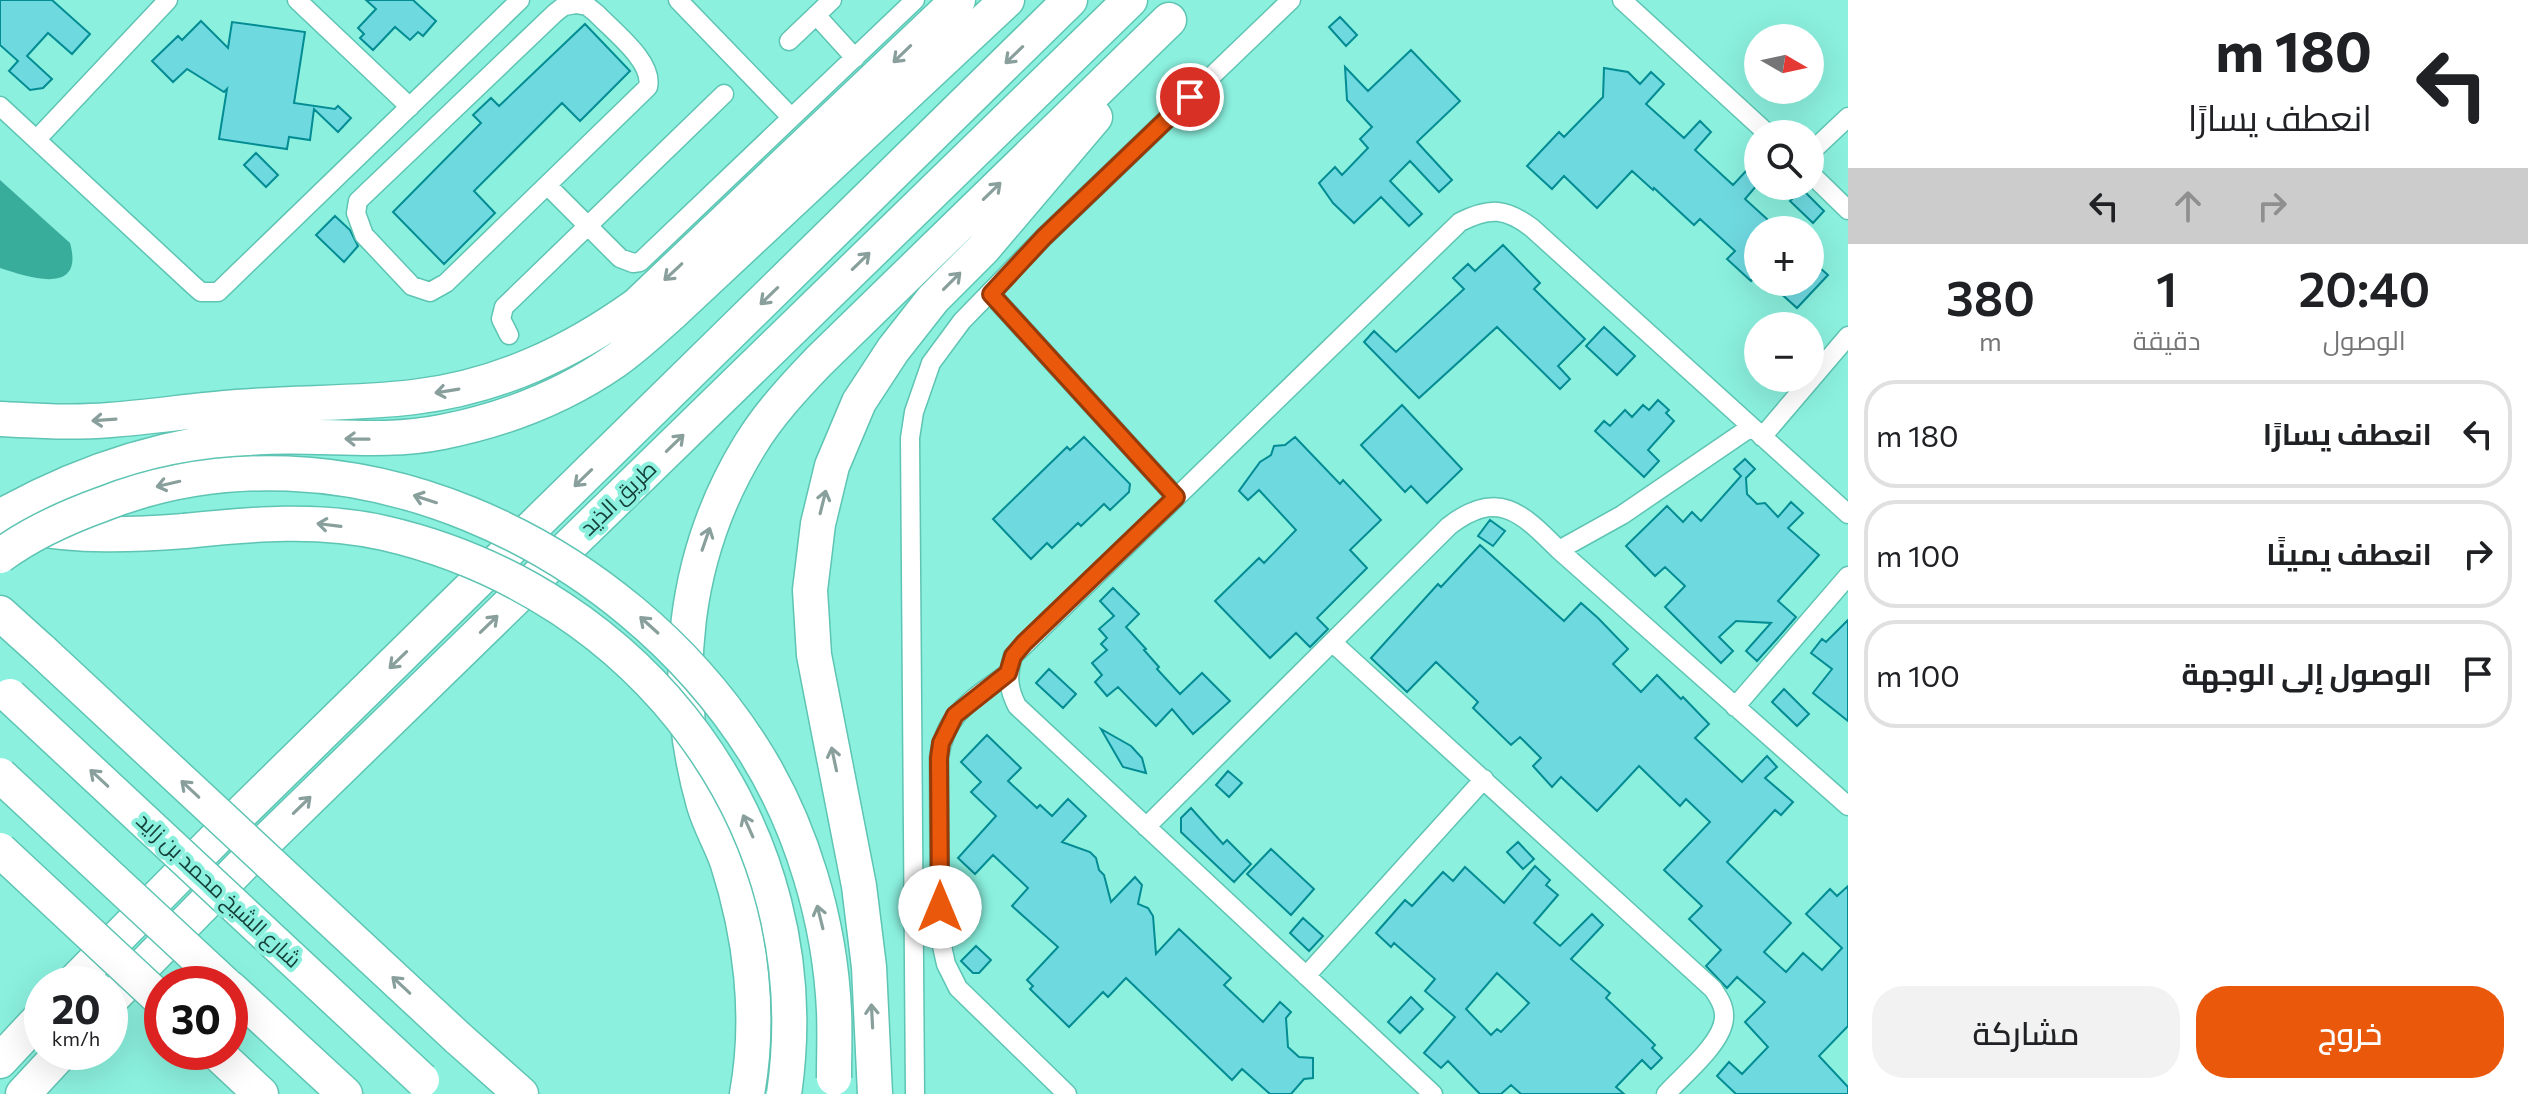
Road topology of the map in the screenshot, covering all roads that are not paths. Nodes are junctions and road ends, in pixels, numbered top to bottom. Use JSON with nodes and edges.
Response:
{"nodes":[{"id":1,"x":168,"y":0,"type":"edge"},
{"id":2,"x":297,"y":0,"type":"edge"},
{"id":3,"x":520,"y":0,"type":"edge"},
{"id":4,"x":678,"y":0,"type":"edge"},
{"id":5,"x":832,"y":0,"type":"edge"},
{"id":6,"x":915,"y":0,"type":"edge"},
{"id":7,"x":958,"y":0,"type":"edge"},
{"id":8,"x":1007,"y":0,"type":"edge"},
{"id":9,"x":1070,"y":0,"type":"edge"},
{"id":10,"x":1130,"y":0,"type":"edge"},
{"id":11,"x":1291,"y":0,"type":"edge"},
{"id":12,"x":1622,"y":0,"type":"edge"},
{"id":13,"x":1178,"y":10,"type":"edge"},
{"id":14,"x":816,"y":15,"type":"junction"},
{"id":15,"x":789,"y":41,"type":"dead end"},
{"id":16,"x":855,"y":58,"type":"junction"},
{"id":17,"x":724,"y":94,"type":"dead end"},
{"id":18,"x":0,"y":106,"type":"edge"},
{"id":19,"x":410,"y":107,"type":"junction"},
{"id":20,"x":791,"y":117,"type":"junction"},
{"id":21,"x":1848,"y":117,"type":"edge"},
{"id":22,"x":1753,"y":120,"type":"edge"},
{"id":23,"x":37,"y":139,"type":"junction"},
{"id":24,"x":1824,"y":140,"type":"edge"},
{"id":25,"x":548,"y":186,"type":"junction"},
{"id":26,"x":1824,"y":187,"type":"edge"},
{"id":27,"x":1848,"y":210,"type":"edge"},
{"id":28,"x":587,"y":226,"type":"junction"},
{"id":29,"x":991,"y":294,"type":"junction"},
{"id":30,"x":509,"y":335,"type":"dead end"},
{"id":31,"x":1848,"y":336,"type":"edge"},
{"id":32,"x":0,"y":419,"type":"edge"},
{"id":33,"x":1756,"y":432,"type":"junction"},
{"id":34,"x":1176,"y":497,"type":"junction"},
{"id":35,"x":1848,"y":514,"type":"edge"},
{"id":36,"x":0,"y":519,"type":"edge"},
{"id":37,"x":1559,"y":550,"type":"junction"},
{"id":38,"x":0,"y":556,"type":"edge"},
{"id":39,"x":1848,"y":576,"type":"edge"},
{"id":40,"x":0,"y":613,"type":"edge"},
{"id":41,"x":1332,"y":642,"type":"junction"},
{"id":42,"x":1008,"y":673,"type":"junction"},
{"id":43,"x":5,"y":691,"type":"edge"},
{"id":44,"x":1735,"y":707,"type":"junction"},
{"id":45,"x":0,"y":775,"type":"edge"},
{"id":46,"x":1484,"y":779,"type":"junction"},
{"id":47,"x":1848,"y":806,"type":"edge"},
{"id":48,"x":1146,"y":827,"type":"junction"},
{"id":49,"x":0,"y":850,"type":"edge"},
{"id":50,"x":90,"y":966,"type":"edge"},
{"id":51,"x":206,"y":966,"type":"edge"},
{"id":52,"x":1306,"y":976,"type":"junction"},
{"id":53,"x":128,"y":982,"type":"edge"},
{"id":54,"x":144,"y":984,"type":"edge"},
{"id":55,"x":248,"y":1005,"type":"edge"},
{"id":56,"x":24,"y":1035,"type":"edge"},
{"id":57,"x":0,"y":1061,"type":"edge"},
{"id":58,"x":45,"y":1070,"type":"edge"},
{"id":59,"x":235,"y":1070,"type":"edge"},
{"id":60,"x":834,"y":1086,"type":"edge"},
{"id":61,"x":430,"y":1087,"type":"edge"},
{"id":62,"x":23,"y":1094,"type":"edge"},
{"id":63,"x":261,"y":1094,"type":"edge"},
{"id":64,"x":345,"y":1094,"type":"edge"},
{"id":65,"x":521,"y":1094,"type":"edge"},
{"id":66,"x":747,"y":1094,"type":"edge"},
{"id":67,"x":784,"y":1094,"type":"edge"},
{"id":68,"x":875,"y":1094,"type":"edge"},
{"id":69,"x":915,"y":1094,"type":"edge"},
{"id":70,"x":1067,"y":1094,"type":"edge"},
{"id":71,"x":1433,"y":1094,"type":"edge"},
{"id":72,"x":1666,"y":1094,"type":"edge"}],
"edges":[{"from":1,"to":23,"type":"street"},
{"from":2,"to":19,"type":"street"},
{"from":3,"to":19,"type":"street"},
{"from":4,"to":20,"type":"street"},
{"from":5,"to":14,"type":"street"},
{"from":6,"to":16,"type":"street"},
{"from":7,"to":32,"type":"highway","one_way":true},
{"from":8,"to":36,"type":"highway","one_way":true},
{"from":9,"to":50,"type":"highway","name":"طريق الذيد","one_way":true},
{"from":53,"to":10,"type":"highway","name":"طريق الذيد","one_way":true},
{"from":11,"to":29,"type":"street"},
{"from":12,"to":22,"type":"street"},
{"from":66,"to":13,"type":"highway","one_way":true},
{"from":68,"to":13,"type":"highway","one_way":true},
{"from":14,"to":15,"type":"street"},
{"from":14,"to":16,"type":"street"},
{"from":16,"to":20,"type":"street"},
{"from":17,"to":28,"type":"street"},
{"from":18,"to":23,"type":"street"},
{"from":19,"to":23,"type":"street"},
{"from":20,"to":28,"type":"street"},
{"from":21,"to":24,"type":"street"},
{"from":25,"to":25,"type":"street"},
{"from":25,"to":28,"type":"street"},
{"from":26,"to":27,"type":"street"},
{"from":28,"to":30,"type":"street"},
{"from":29,"to":34,"type":"street"},
{"from":29,"to":69,"type":"street"},
{"from":31,"to":33,"type":"street"},
{"from":33,"to":34,"type":"street"},
{"from":33,"to":35,"type":"street"},
{"from":33,"to":37,"type":"street"},
{"from":34,"to":42,"type":"street"},
{"from":67,"to":36,"type":"highway","one_way":true,"bridge":true},
{"from":37,"to":41,"type":"street"},
{"from":37,"to":44,"type":"street"},
{"from":60,"to":38,"type":"highway","one_way":true,"bridge":true},
{"from":39,"to":44,"type":"street"},
{"from":65,"to":40,"type":"highway","one_way":true,"bridge":true},
{"from":41,"to":46,"type":"street"},
{"from":41,"to":48,"type":"street"},
{"from":42,"to":48,"type":"street"},
{"from":42,"to":70,"type":"street"},
{"from":61,"to":43,"type":"highway","name":"شارع الشيخ محمد بن زايد","one_way":true,"bridge":true},
{"from":44,"to":47,"type":"street"},
{"from":45,"to":51,"type":"highway","bridge":true},
{"from":46,"to":52,"type":"street"},
{"from":46,"to":72,"type":"street"},
{"from":48,"to":52,"type":"street"},
{"from":49,"to":54,"type":"highway","bridge":true},
{"from":52,"to":71,"type":"street"},
{"from":55,"to":64,"type":"highway"},
{"from":56,"to":57,"type":"highway"},
{"from":58,"to":62,"type":"highway"},
{"from":59,"to":63,"type":"highway"}]}
